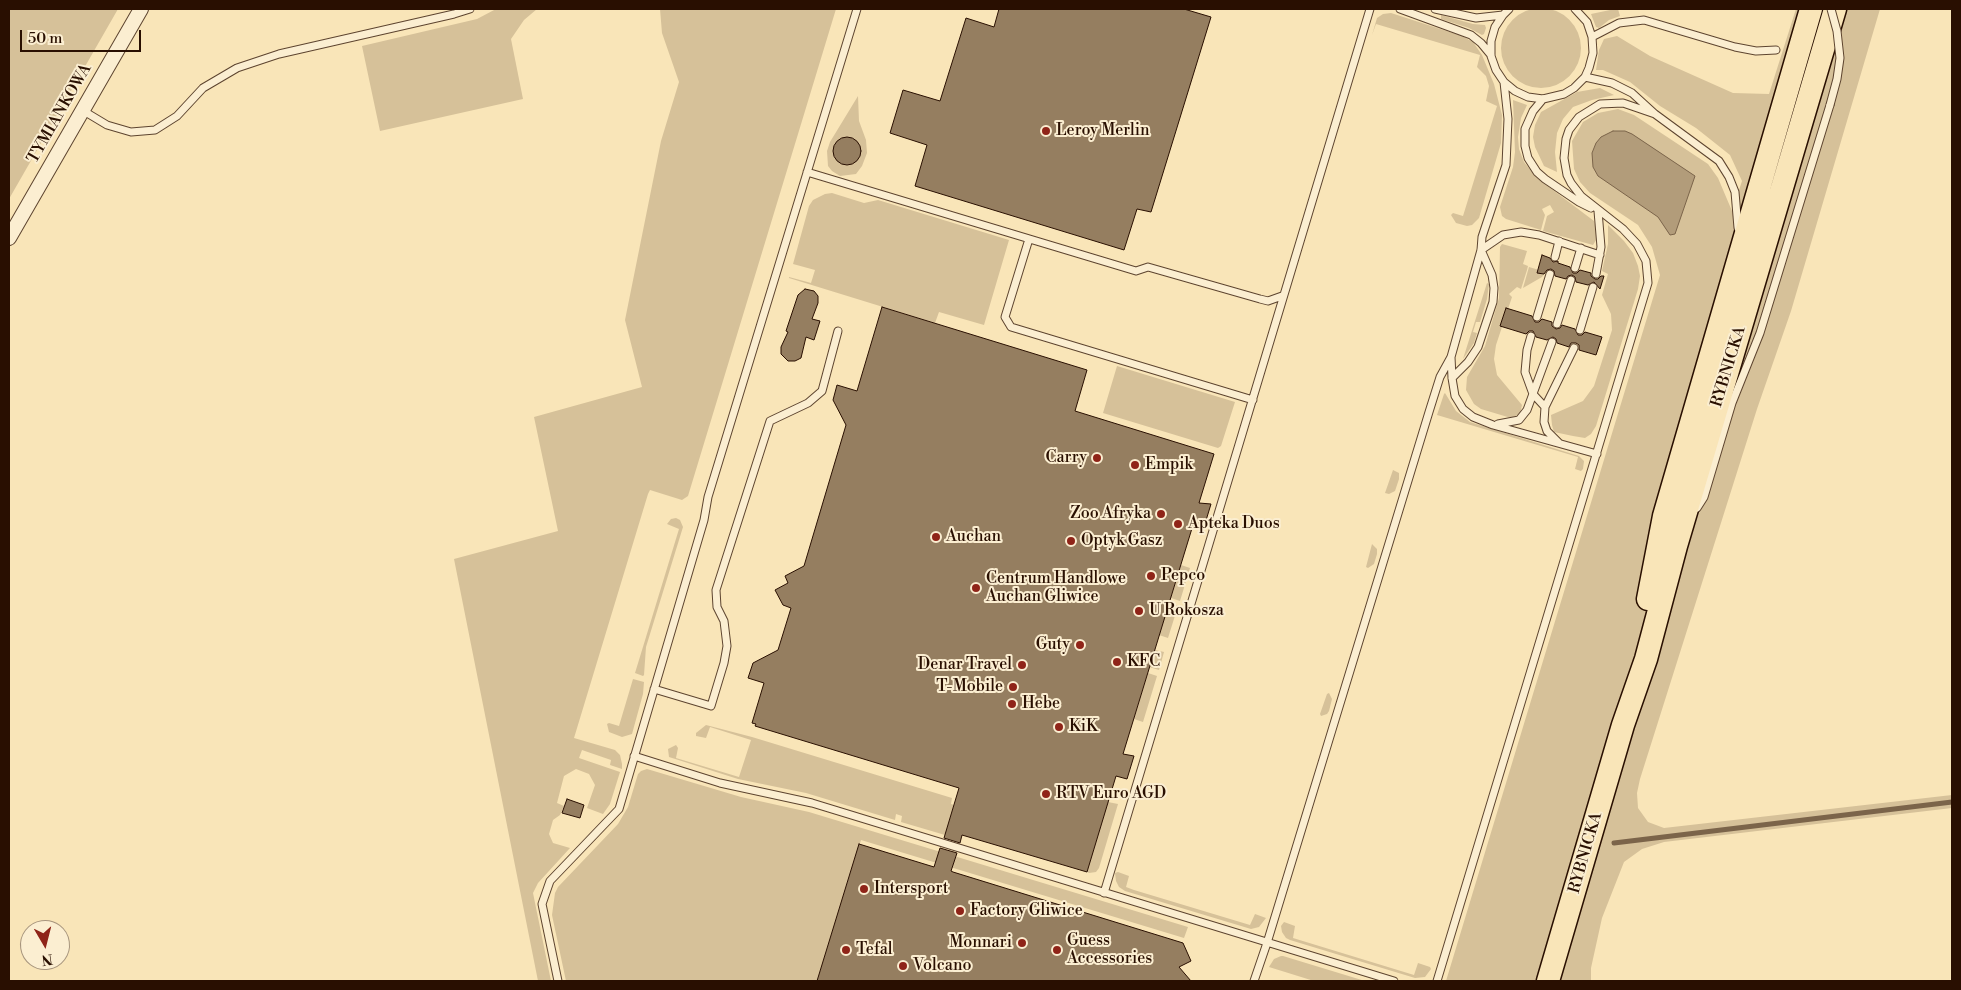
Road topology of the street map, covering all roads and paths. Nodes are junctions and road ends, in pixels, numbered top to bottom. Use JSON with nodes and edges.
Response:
{"nodes":[{"id":1,"x":141,"y":9,"type":"edge"},
{"id":2,"x":470,"y":9,"type":"edge"},
{"id":3,"x":857,"y":9,"type":"edge"},
{"id":4,"x":1370,"y":9,"type":"edge"},
{"id":5,"x":1400,"y":9,"type":"edge"},
{"id":6,"x":1435,"y":9,"type":"edge"},
{"id":7,"x":1509,"y":9,"type":"edge"},
{"id":8,"x":1578,"y":9,"type":"edge"},
{"id":9,"x":1811,"y":9,"type":"edge"},
{"id":10,"x":1831,"y":9,"type":"edge"},
{"id":11,"x":1836,"y":9,"type":"edge"},
{"id":12,"x":1503,"y":15,"type":"junction"},
{"id":13,"x":1592,"y":38,"type":"junction"},
{"id":14,"x":1776,"y":50,"type":"dead end"},
{"id":15,"x":1491,"y":56,"type":"junction"},
{"id":16,"x":1585,"y":77,"type":"junction"},
{"id":17,"x":1504,"y":82,"type":"junction"},
{"id":18,"x":1543,"y":99,"type":"junction"},
{"id":19,"x":82,"y":110,"type":"junction"},
{"id":20,"x":1655,"y":114,"type":"junction"},
{"id":21,"x":807,"y":172,"type":"junction"},
{"id":22,"x":1598,"y":211,"type":"junction"},
{"id":23,"x":9,"y":238,"type":"edge"},
{"id":24,"x":1029,"y":239,"type":"junction"},
{"id":25,"x":1559,"y":241,"type":"junction"},
{"id":26,"x":1580,"y":248,"type":"junction"},
{"id":27,"x":1481,"y":250,"type":"junction"},
{"id":28,"x":1600,"y":255,"type":"junction"},
{"id":29,"x":1555,"y":257,"type":"dead end"},
{"id":30,"x":1575,"y":268,"type":"dead end"},
{"id":31,"x":1550,"y":274,"type":"dead end"},
{"id":32,"x":1596,"y":274,"type":"dead end"},
{"id":33,"x":1571,"y":280,"type":"dead end"},
{"id":34,"x":1593,"y":287,"type":"dead end"},
{"id":35,"x":1729,"y":293,"type":"junction"},
{"id":36,"x":1282,"y":296,"type":"junction"},
{"id":37,"x":1537,"y":317,"type":"dead end"},
{"id":38,"x":1558,"y":324,"type":"dead end"},
{"id":39,"x":1580,"y":330,"type":"dead end"},
{"id":40,"x":838,"y":331,"type":"dead end"},
{"id":41,"x":1532,"y":336,"type":"dead end"},
{"id":42,"x":1552,"y":342,"type":"dead end"},
{"id":43,"x":1574,"y":348,"type":"dead end"},
{"id":44,"x":1451,"y":357,"type":"junction"},
{"id":45,"x":1452,"y":378,"type":"junction"},
{"id":46,"x":1534,"y":394,"type":"junction"},
{"id":47,"x":1253,"y":400,"type":"junction"},
{"id":48,"x":1544,"y":408,"type":"junction"},
{"id":49,"x":1493,"y":425,"type":"junction"},
{"id":50,"x":1561,"y":445,"type":"junction"},
{"id":51,"x":1597,"y":454,"type":"junction"},
{"id":52,"x":1676,"y":546,"type":"junction"},
{"id":53,"x":654,"y":690,"type":"junction"},
{"id":54,"x":1623,"y":725,"type":"junction"},
{"id":55,"x":634,"y":756,"type":"junction"},
{"id":56,"x":1104,"y":893,"type":"junction"},
{"id":57,"x":1267,"y":943,"type":"junction"},
{"id":58,"x":1436,"y":980,"type":"edge"},
{"id":59,"x":558,"y":981,"type":"edge"},
{"id":60,"x":1254,"y":981,"type":"edge"},
{"id":61,"x":1394,"y":981,"type":"edge"},
{"id":62,"x":1548,"y":981,"type":"edge"}],
"edges":[{"from":1,"to":19,"type":"street","name":"TYMIANKOWA"},
{"from":2,"to":19,"type":"lane"},
{"from":3,"to":21,"type":"lane"},
{"from":4,"to":36,"type":"lane"},
{"from":5,"to":15,"type":"lane"},
{"from":6,"to":12,"type":"lane"},
{"from":7,"to":12,"type":"lane"},
{"from":8,"to":13,"type":"lane"},
{"from":9,"to":35,"type":"main road","name":"RYBNICKA"},
{"from":10,"to":52,"type":"lane","bridge":true},
{"from":11,"to":52,"type":"main road","name":"RYBNICKA"},
{"from":12,"to":15,"type":"lane"},
{"from":13,"to":14,"type":"lane"},
{"from":13,"to":16,"type":"lane"},
{"from":15,"to":17,"type":"lane"},
{"from":16,"to":18,"type":"lane"},
{"from":16,"to":20,"type":"lane"},
{"from":17,"to":18,"type":"lane"},
{"from":17,"to":27,"type":"lane"},
{"from":18,"to":22,"type":"lane"},
{"from":19,"to":23,"type":"street","name":"TYMIANKOWA"},
{"from":20,"to":22,"type":"lane"},
{"from":20,"to":35,"type":"lane"},
{"from":21,"to":24,"type":"lane"},
{"from":21,"to":53,"type":"lane"},
{"from":22,"to":28,"type":"lane"},
{"from":22,"to":51,"type":"lane"},
{"from":24,"to":36,"type":"lane"},
{"from":24,"to":47,"type":"lane"},
{"from":25,"to":26,"type":"lane"},
{"from":25,"to":27,"type":"lane"},
{"from":25,"to":29,"type":"lane"},
{"from":26,"to":28,"type":"lane"},
{"from":26,"to":30,"type":"lane"},
{"from":27,"to":44,"type":"lane"},
{"from":27,"to":45,"type":"lane"},
{"from":28,"to":32,"type":"lane"},
{"from":31,"to":37,"type":"lane"},
{"from":33,"to":38,"type":"lane"},
{"from":34,"to":39,"type":"lane"},
{"from":35,"to":54,"type":"main road","name":"RYBNICKA"},
{"from":36,"to":47,"type":"lane"},
{"from":40,"to":53,"type":"lane"},
{"from":41,"to":46,"type":"lane"},
{"from":42,"to":46,"type":"lane"},
{"from":43,"to":48,"type":"lane"},
{"from":44,"to":45,"type":"lane"},
{"from":44,"to":57,"type":"lane"},
{"from":45,"to":49,"type":"lane"},
{"from":46,"to":48,"type":"lane"},
{"from":46,"to":49,"type":"lane"},
{"from":47,"to":56,"type":"lane"},
{"from":48,"to":50,"type":"lane"},
{"from":49,"to":50,"type":"lane"},
{"from":50,"to":51,"type":"lane"},
{"from":51,"to":58,"type":"lane"},
{"from":52,"to":54,"type":"main road","name":"RYBNICKA"},
{"from":53,"to":55,"type":"lane"},
{"from":54,"to":62,"type":"main road","name":"RYBNICKA"},
{"from":55,"to":56,"type":"lane"},
{"from":55,"to":59,"type":"lane"},
{"from":56,"to":57,"type":"lane"},
{"from":57,"to":60,"type":"lane"},
{"from":57,"to":61,"type":"lane"}]}
